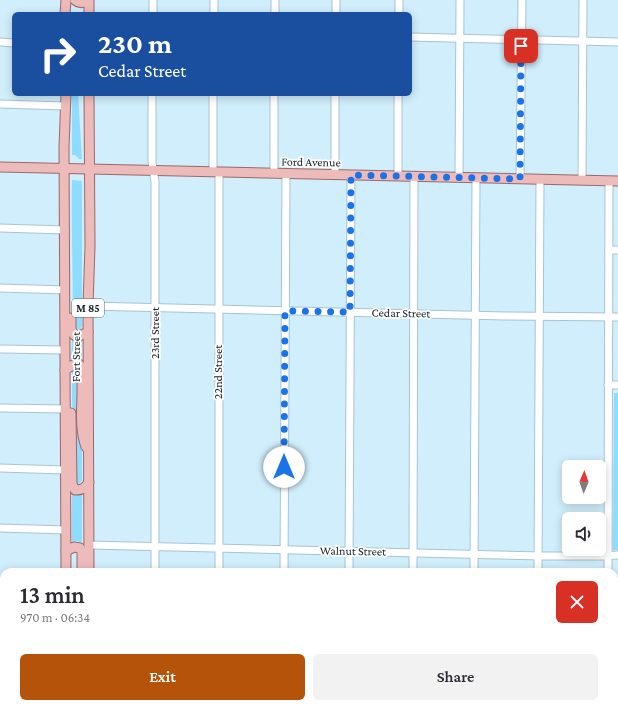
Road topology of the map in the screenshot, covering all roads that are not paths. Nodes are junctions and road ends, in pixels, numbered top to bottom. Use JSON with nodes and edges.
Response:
{"nodes":[{"id":1,"x":66,"y":0,"type":"edge"},
{"id":2,"x":75,"y":0,"type":"edge"},
{"id":3,"x":89,"y":0,"type":"edge"},
{"id":4,"x":153,"y":0,"type":"edge"},
{"id":5,"x":214,"y":0,"type":"edge"},
{"id":6,"x":275,"y":0,"type":"edge"},
{"id":7,"x":336,"y":0,"type":"edge"},
{"id":8,"x":399,"y":0,"type":"edge"},
{"id":9,"x":460,"y":0,"type":"edge"},
{"id":10,"x":522,"y":0,"type":"edge"},
{"id":11,"x":583,"y":0,"type":"edge"},
{"id":12,"x":66,"y":12,"type":"edge"},
{"id":13,"x":89,"y":12,"type":"edge"},
{"id":14,"x":153,"y":12,"type":"edge"},
{"id":15,"x":214,"y":12,"type":"edge"},
{"id":16,"x":275,"y":12,"type":"edge"},
{"id":17,"x":336,"y":12,"type":"edge"},
{"id":18,"x":399,"y":12,"type":"edge"},
{"id":19,"x":412,"y":37,"type":"edge"},
{"id":20,"x":460,"y":39,"type":"junction"},
{"id":21,"x":521,"y":40,"type":"junction"},
{"id":22,"x":0,"y":42,"type":"edge"},
{"id":23,"x":583,"y":42,"type":"junction"},
{"id":24,"x":618,"y":42,"type":"edge"},
{"id":25,"x":12,"y":43,"type":"edge"},
{"id":26,"x":66,"y":96,"type":"edge"},
{"id":27,"x":89,"y":96,"type":"edge"},
{"id":28,"x":152,"y":96,"type":"edge"},
{"id":29,"x":213,"y":96,"type":"edge"},
{"id":30,"x":274,"y":96,"type":"edge"},
{"id":31,"x":335,"y":96,"type":"edge"},
{"id":32,"x":398,"y":96,"type":"edge"},
{"id":33,"x":0,"y":104,"type":"edge"},
{"id":34,"x":66,"y":106,"type":"junction"},
{"id":35,"x":0,"y":167,"type":"edge"},
{"id":36,"x":64,"y":169,"type":"junction"},
{"id":37,"x":89,"y":169,"type":"junction"},
{"id":38,"x":154,"y":171,"type":"junction"},
{"id":39,"x":216,"y":172,"type":"junction"},
{"id":40,"x":274,"y":173,"type":"junction"},
{"id":41,"x":286,"y":174,"type":"junction"},
{"id":42,"x":335,"y":175,"type":"junction"},
{"id":43,"x":351,"y":175,"type":"junction"},
{"id":44,"x":398,"y":176,"type":"junction"},
{"id":45,"x":414,"y":176,"type":"junction"},
{"id":46,"x":459,"y":178,"type":"junction"},
{"id":47,"x":476,"y":178,"type":"junction"},
{"id":48,"x":520,"y":179,"type":"junction"},
{"id":49,"x":540,"y":179,"type":"junction"},
{"id":50,"x":582,"y":180,"type":"junction"},
{"id":51,"x":613,"y":181,"type":"edge"},
{"id":52,"x":0,"y":228,"type":"edge"},
{"id":53,"x":65,"y":230,"type":"junction"},
{"id":54,"x":65,"y":250,"type":"junction"},
{"id":55,"x":609,"y":250,"type":"junction"},
{"id":56,"x":618,"y":250,"type":"edge"},
{"id":57,"x":0,"y":288,"type":"edge"},
{"id":58,"x":65,"y":290,"type":"junction"},
{"id":59,"x":88,"y":306,"type":"junction"},
{"id":60,"x":155,"y":308,"type":"junction"},
{"id":61,"x":218,"y":309,"type":"junction"},
{"id":62,"x":285,"y":311,"type":"junction"},
{"id":63,"x":350,"y":312,"type":"junction"},
{"id":64,"x":414,"y":314,"type":"junction"},
{"id":65,"x":475,"y":315,"type":"junction"},
{"id":66,"x":540,"y":316,"type":"junction"},
{"id":67,"x":609,"y":316,"type":"junction"},
{"id":68,"x":618,"y":317,"type":"edge"},
{"id":69,"x":88,"y":332,"type":"junction"},
{"id":70,"x":0,"y":349,"type":"edge"},
{"id":71,"x":66,"y":350,"type":"junction"},
{"id":72,"x":65,"y":370,"type":"junction"},
{"id":73,"x":608,"y":385,"type":"junction"},
{"id":74,"x":618,"y":386,"type":"edge"},
{"id":75,"x":65,"y":390,"type":"junction"},
{"id":76,"x":0,"y":408,"type":"edge"},
{"id":77,"x":66,"y":409,"type":"junction"},
{"id":78,"x":89,"y":456,"type":"junction"},
{"id":79,"x":0,"y":468,"type":"edge"},
{"id":80,"x":65,"y":470,"type":"junction"},
{"id":81,"x":89,"y":482,"type":"junction"},
{"id":82,"x":0,"y":528,"type":"edge"},
{"id":83,"x":66,"y":530,"type":"junction"},
{"id":84,"x":89,"y":545,"type":"junction"},
{"id":85,"x":155,"y":547,"type":"junction"},
{"id":86,"x":218,"y":548,"type":"junction"},
{"id":87,"x":284,"y":550,"type":"junction"},
{"id":88,"x":66,"y":551,"type":"junction"},
{"id":89,"x":349,"y":551,"type":"junction"},
{"id":90,"x":414,"y":553,"type":"junction"},
{"id":91,"x":474,"y":554,"type":"junction"},
{"id":92,"x":538,"y":555,"type":"junction"},
{"id":93,"x":618,"y":555,"type":"edge"},
{"id":94,"x":608,"y":556,"type":"junction"},
{"id":95,"x":66,"y":568,"type":"edge"},
{"id":96,"x":82,"y":568,"type":"edge"},
{"id":97,"x":88,"y":568,"type":"edge"},
{"id":98,"x":155,"y":568,"type":"edge"},
{"id":99,"x":218,"y":568,"type":"edge"},
{"id":100,"x":284,"y":568,"type":"edge"},
{"id":101,"x":349,"y":568,"type":"edge"},
{"id":102,"x":413,"y":568,"type":"edge"},
{"id":103,"x":474,"y":568,"type":"edge"},
{"id":104,"x":538,"y":568,"type":"edge"},
{"id":105,"x":608,"y":568,"type":"edge"}],
"edges":[{"from":1,"to":12,"type":"main road"},
{"from":2,"to":3,"type":"main road"},
{"from":3,"to":13,"type":"main road"},
{"from":4,"to":14,"type":"street"},
{"from":5,"to":15,"type":"street"},
{"from":6,"to":16,"type":"street"},
{"from":7,"to":17,"type":"street"},
{"from":8,"to":18,"type":"street"},
{"from":9,"to":20,"type":"street"},
{"from":10,"to":21,"type":"street"},
{"from":11,"to":23,"type":"street"},
{"from":19,"to":20,"type":"street"},
{"from":20,"to":21,"type":"street"},
{"from":20,"to":46,"type":"street"},
{"from":21,"to":23,"type":"street"},
{"from":21,"to":48,"type":"street"},
{"from":22,"to":25,"type":"street"},
{"from":23,"to":24,"type":"street"},
{"from":23,"to":50,"type":"street"},
{"from":26,"to":34,"type":"main road","name":"Fort Street","number":"M 85"},
{"from":27,"to":37,"type":"main road","name":"Fort Street","number":"M 85"},
{"from":28,"to":38,"type":"street","name":"23rd Street"},
{"from":29,"to":39,"type":"street","name":"22nd Street"},
{"from":30,"to":40,"type":"street"},
{"from":31,"to":42,"type":"street"},
{"from":32,"to":44,"type":"street"},
{"from":33,"to":34,"type":"street"},
{"from":34,"to":36,"type":"main road","name":"Fort Street","number":"M 85"},
{"from":35,"to":36,"type":"main road","name":"Ford Avenue"},
{"from":36,"to":37,"type":"main road","name":"Ford Avenue"},
{"from":36,"to":53,"type":"main road","name":"Fort Street","number":"M 85"},
{"from":37,"to":38,"type":"main road","name":"Ford Avenue"},
{"from":37,"to":59,"type":"main road","name":"Fort Street","number":"M 85"},
{"from":38,"to":39,"type":"main road","name":"Ford Avenue"},
{"from":38,"to":60,"type":"street","name":"23rd Street"},
{"from":39,"to":40,"type":"main road","name":"Ford Avenue"},
{"from":39,"to":61,"type":"street","name":"22nd Street"},
{"from":40,"to":41,"type":"main road","name":"Ford Avenue"},
{"from":41,"to":42,"type":"main road","name":"Ford Avenue"},
{"from":41,"to":62,"type":"street"},
{"from":42,"to":43,"type":"main road","name":"Ford Avenue"},
{"from":43,"to":44,"type":"main road","name":"Ford Avenue"},
{"from":43,"to":63,"type":"street"},
{"from":44,"to":45,"type":"main road","name":"Ford Avenue"},
{"from":45,"to":46,"type":"main road","name":"Ford Avenue"},
{"from":45,"to":64,"type":"street"},
{"from":46,"to":47,"type":"main road","name":"Ford Avenue"},
{"from":47,"to":48,"type":"main road","name":"Ford Avenue"},
{"from":47,"to":65,"type":"street"},
{"from":48,"to":49,"type":"main road","name":"Ford Avenue"},
{"from":49,"to":50,"type":"main road","name":"Ford Avenue"},
{"from":49,"to":66,"type":"street"},
{"from":50,"to":51,"type":"main road","name":"Ford Avenue"},
{"from":51,"to":55,"type":"street"},
{"from":52,"to":53,"type":"street"},
{"from":53,"to":54,"type":"main road","name":"Fort Street","number":"M 85"},
{"from":54,"to":58,"type":"main road","name":"Fort Street","number":"M 85"},
{"from":54,"to":69,"type":"main road"},
{"from":55,"to":56,"type":"street"},
{"from":55,"to":67,"type":"street"},
{"from":57,"to":58,"type":"street"},
{"from":58,"to":71,"type":"main road","name":"Fort Street","number":"M 85"},
{"from":59,"to":60,"type":"street","name":"Cedar Street"},
{"from":59,"to":69,"type":"main road","name":"Fort Street","number":"M 85"},
{"from":60,"to":61,"type":"street","name":"Cedar Street"},
{"from":60,"to":85,"type":"street","name":"23rd Street"},
{"from":61,"to":62,"type":"street","name":"Cedar Street"},
{"from":61,"to":86,"type":"street","name":"22nd Street"},
{"from":62,"to":63,"type":"street","name":"Cedar Street"},
{"from":62,"to":87,"type":"street"},
{"from":63,"to":64,"type":"street","name":"Cedar Street"},
{"from":63,"to":89,"type":"street"},
{"from":64,"to":65,"type":"street","name":"Cedar Street"},
{"from":64,"to":90,"type":"street"},
{"from":65,"to":66,"type":"street","name":"Cedar Street"},
{"from":65,"to":91,"type":"street"},
{"from":66,"to":67,"type":"street","name":"Cedar Street"},
{"from":66,"to":92,"type":"street"},
{"from":67,"to":68,"type":"street","name":"Cedar Street"},
{"from":67,"to":73,"type":"street"},
{"from":69,"to":78,"type":"main road","name":"Fort Street","number":"M 85"},
{"from":70,"to":71,"type":"street"},
{"from":71,"to":72,"type":"main road","name":"Fort Street","number":"M 85"},
{"from":72,"to":75,"type":"main road","name":"Fort Street","number":"M 85"},
{"from":72,"to":78,"type":"main road"},
{"from":73,"to":74,"type":"street"},
{"from":73,"to":94,"type":"street"},
{"from":75,"to":77,"type":"main road","name":"Fort Street","number":"M 85"},
{"from":75,"to":81,"type":"main road"},
{"from":76,"to":77,"type":"street"},
{"from":77,"to":80,"type":"main road","name":"Fort Street","number":"M 85"},
{"from":78,"to":81,"type":"main road","name":"Fort Street","number":"M 85"},
{"from":79,"to":80,"type":"street"},
{"from":80,"to":83,"type":"main road","name":"Fort Street","number":"M 85"},
{"from":81,"to":84,"type":"main road","name":"Fort Street","number":"M 85"},
{"from":82,"to":83,"type":"street"},
{"from":83,"to":88,"type":"main road","name":"Fort Street","number":"M 85"},
{"from":84,"to":85,"type":"street","name":"Walnut Street"},
{"from":84,"to":97,"type":"main road","name":"Fort Street","number":"M 85"},
{"from":85,"to":86,"type":"street","name":"Walnut Street"},
{"from":85,"to":98,"type":"street","name":"23rd Street"},
{"from":86,"to":87,"type":"street","name":"Walnut Street"},
{"from":86,"to":99,"type":"street","name":"22nd Street"},
{"from":87,"to":89,"type":"street","name":"Walnut Street"},
{"from":87,"to":100,"type":"street"},
{"from":88,"to":95,"type":"main road","name":"Fort Street","number":"M 85"},
{"from":88,"to":96,"type":"main road"},
{"from":89,"to":90,"type":"street","name":"Walnut Street"},
{"from":89,"to":101,"type":"street"},
{"from":90,"to":91,"type":"street","name":"Walnut Street"},
{"from":90,"to":102,"type":"street"},
{"from":91,"to":92,"type":"street","name":"Walnut Street"},
{"from":91,"to":103,"type":"street"},
{"from":92,"to":94,"type":"street","name":"Walnut Street"},
{"from":92,"to":104,"type":"street"},
{"from":93,"to":94,"type":"street","name":"Walnut Street"},
{"from":94,"to":105,"type":"street"}]}
